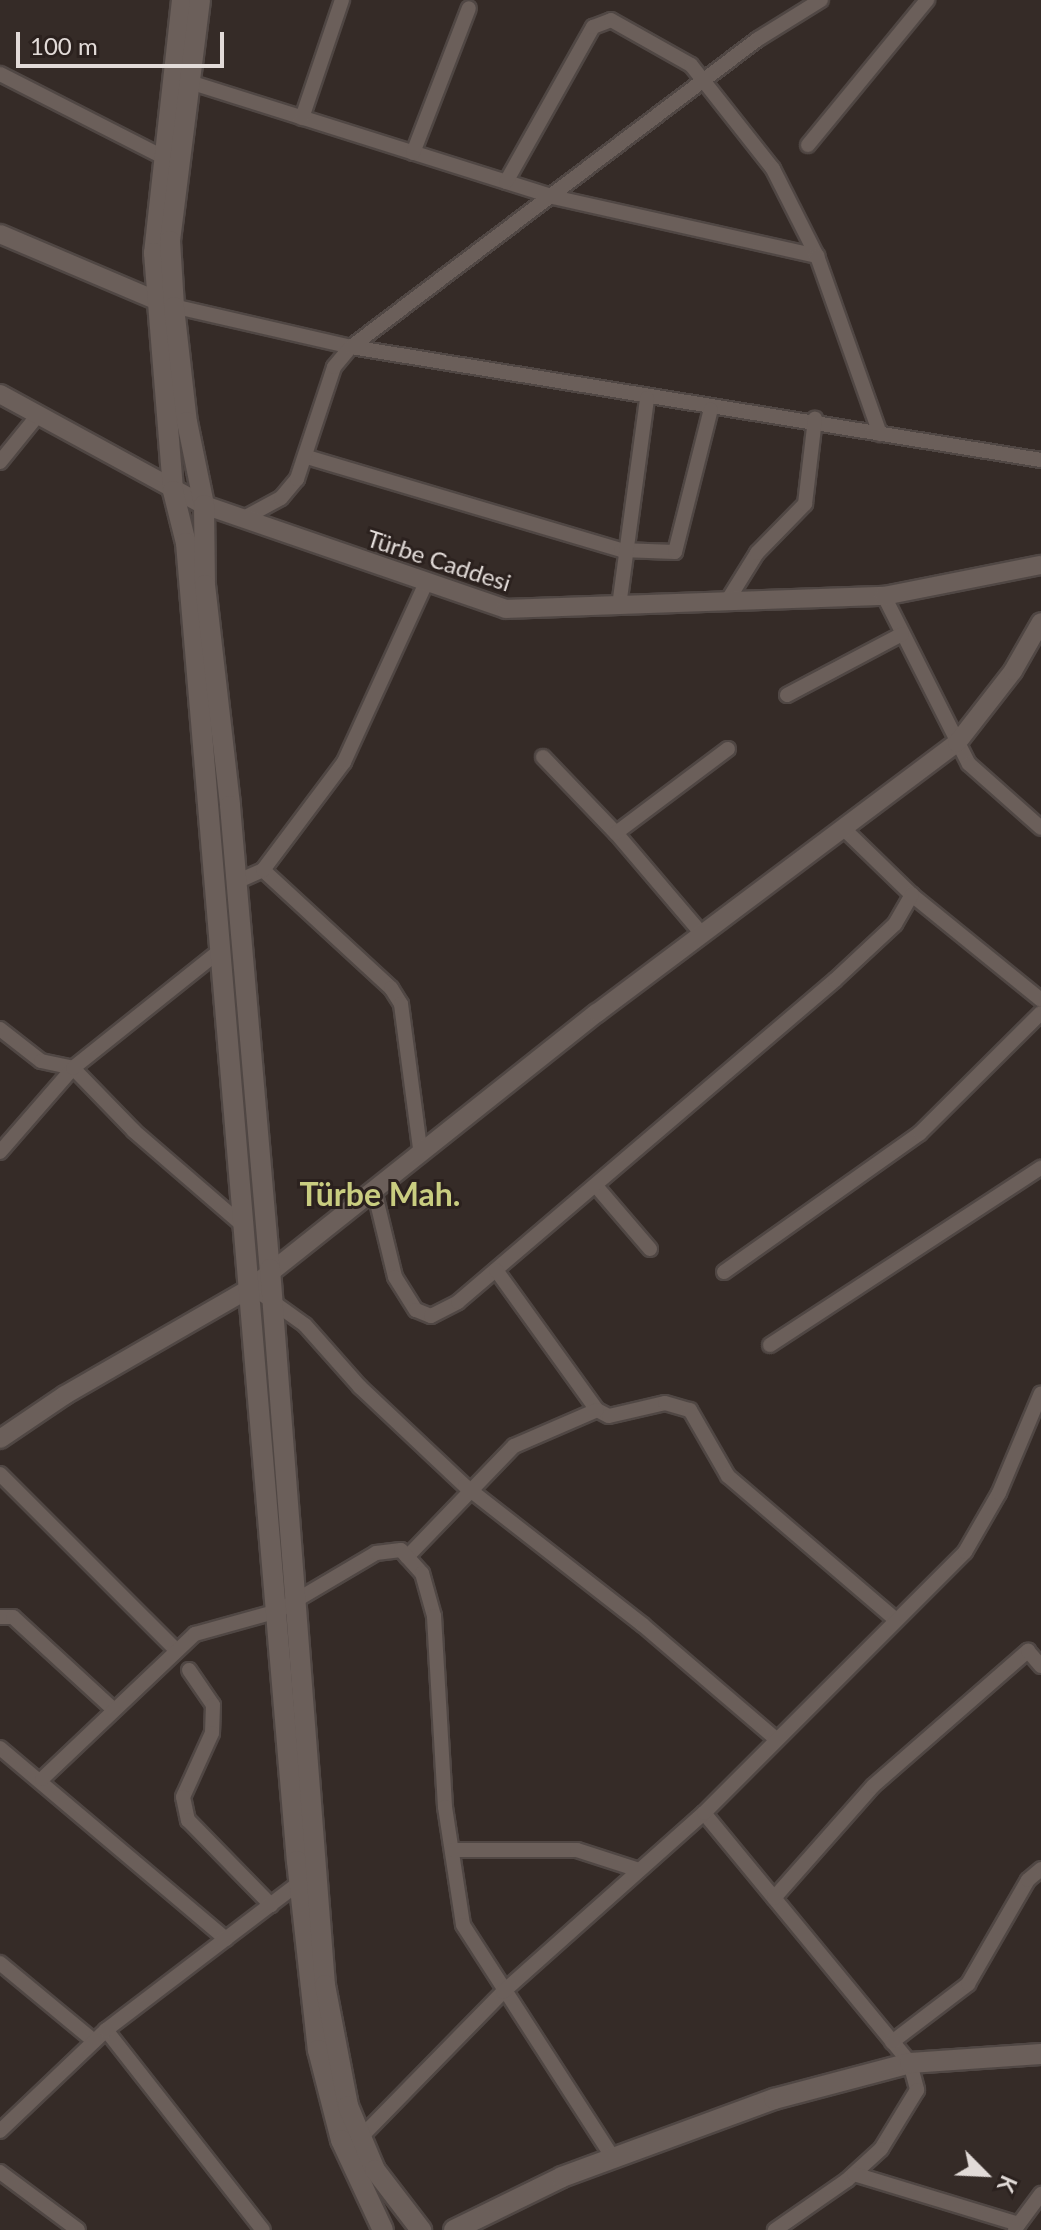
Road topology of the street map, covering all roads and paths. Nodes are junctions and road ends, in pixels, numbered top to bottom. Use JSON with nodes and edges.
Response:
{"nodes":[{"id":1,"x":182,"y":0,"type":"edge"},
{"id":2,"x":200,"y":0,"type":"edge"},
{"id":3,"x":342,"y":0,"type":"edge"},
{"id":4,"x":821,"y":0,"type":"edge"},
{"id":5,"x":927,"y":0,"type":"edge"},
{"id":6,"x":469,"y":8,"type":"dead end"},
{"id":7,"x":0,"y":74,"type":"edge"},
{"id":8,"x":180,"y":78,"type":"junction"},
{"id":9,"x":705,"y":82,"type":"junction"},
{"id":10,"x":302,"y":118,"type":"junction"},
{"id":11,"x":808,"y":145,"type":"dead end"},
{"id":12,"x":413,"y":153,"type":"junction"},
{"id":13,"x":161,"y":156,"type":"junction"},
{"id":14,"x":506,"y":182,"type":"junction"},
{"id":15,"x":553,"y":197,"type":"junction"},
{"id":16,"x":0,"y":234,"type":"edge"},
{"id":17,"x":817,"y":256,"type":"junction"},
{"id":18,"x":166,"y":304,"type":"junction"},
{"id":19,"x":351,"y":347,"type":"junction"},
{"id":20,"x":0,"y":394,"type":"edge"},
{"id":21,"x":647,"y":398,"type":"junction"},
{"id":22,"x":711,"y":409,"type":"junction"},
{"id":23,"x":38,"y":415,"type":"junction"},
{"id":24,"x":815,"y":419,"type":"junction"},
{"id":25,"x":880,"y":434,"type":"junction"},
{"id":26,"x":307,"y":457,"type":"junction"},
{"id":27,"x":1041,"y":460,"type":"edge"},
{"id":28,"x":0,"y":462,"type":"edge"},
{"id":29,"x":173,"y":491,"type":"junction"},
{"id":30,"x":204,"y":505,"type":"junction"},
{"id":31,"x":244,"y":518,"type":"junction"},
{"id":32,"x":628,"y":550,"type":"junction"},
{"id":33,"x":1041,"y":565,"type":"edge"},
{"id":34,"x":426,"y":583,"type":"junction"},
{"id":35,"x":884,"y":596,"type":"junction"},
{"id":36,"x":726,"y":603,"type":"junction"},
{"id":37,"x":619,"y":606,"type":"junction"},
{"id":38,"x":1041,"y":622,"type":"edge"},
{"id":39,"x":902,"y":634,"type":"junction"},
{"id":40,"x":787,"y":695,"type":"dead end"},
{"id":41,"x":957,"y":743,"type":"junction"},
{"id":42,"x":728,"y":749,"type":"dead end"},
{"id":43,"x":543,"y":757,"type":"dead end"},
{"id":44,"x":843,"y":828,"type":"junction"},
{"id":45,"x":1041,"y":828,"type":"edge"},
{"id":46,"x":616,"y":833,"type":"junction"},
{"id":47,"x":263,"y":870,"type":"junction"},
{"id":48,"x":236,"y":882,"type":"junction"},
{"id":49,"x":912,"y":895,"type":"junction"},
{"id":50,"x":702,"y":934,"type":"junction"},
{"id":51,"x":221,"y":950,"type":"junction"},
{"id":52,"x":1041,"y":1000,"type":"edge"},
{"id":53,"x":1041,"y":1013,"type":"edge"},
{"id":54,"x":0,"y":1029,"type":"edge"},
{"id":55,"x":73,"y":1068,"type":"junction"},
{"id":56,"x":0,"y":1152,"type":"edge"},
{"id":57,"x":421,"y":1155,"type":"junction"},
{"id":58,"x":1041,"y":1168,"type":"edge"},
{"id":59,"x":596,"y":1186,"type":"junction"},
{"id":60,"x":374,"y":1190,"type":"junction"},
{"id":61,"x":246,"y":1228,"type":"junction"},
{"id":62,"x":650,"y":1249,"type":"dead end"},
{"id":63,"x":270,"y":1269,"type":"junction"},
{"id":64,"x":496,"y":1270,"type":"junction"},
{"id":65,"x":724,"y":1272,"type":"dead end"},
{"id":66,"x":252,"y":1287,"type":"junction"},
{"id":67,"x":273,"y":1300,"type":"junction"},
{"id":68,"x":770,"y":1345,"type":"dead end"},
{"id":69,"x":1041,"y":1393,"type":"edge"},
{"id":70,"x":597,"y":1410,"type":"junction"},
{"id":71,"x":0,"y":1439,"type":"edge"},
{"id":72,"x":0,"y":1474,"type":"edge"},
{"id":73,"x":470,"y":1490,"type":"junction"},
{"id":74,"x":407,"y":1557,"type":"junction"},
{"id":75,"x":287,"y":1607,"type":"junction"},
{"id":76,"x":0,"y":1617,"type":"edge"},
{"id":77,"x":896,"y":1620,"type":"junction"},
{"id":78,"x":176,"y":1650,"type":"junction"},
{"id":79,"x":1041,"y":1666,"type":"edge"},
{"id":80,"x":189,"y":1670,"type":"dead end"},
{"id":81,"x":113,"y":1709,"type":"junction"},
{"id":82,"x":775,"y":1738,"type":"junction"},
{"id":83,"x":0,"y":1748,"type":"edge"},
{"id":84,"x":42,"y":1779,"type":"junction"},
{"id":85,"x":704,"y":1813,"type":"junction"},
{"id":86,"x":452,"y":1850,"type":"junction"},
{"id":87,"x":316,"y":1868,"type":"junction"},
{"id":88,"x":1041,"y":1869,"type":"edge"},
{"id":89,"x":639,"y":1870,"type":"junction"},
{"id":90,"x":299,"y":1884,"type":"junction"},
{"id":91,"x":774,"y":1898,"type":"junction"},
{"id":92,"x":271,"y":1905,"type":"junction"},
{"id":93,"x":226,"y":1939,"type":"junction"},
{"id":94,"x":0,"y":1963,"type":"edge"},
{"id":95,"x":503,"y":1992,"type":"junction"},
{"id":96,"x":106,"y":2030,"type":"junction"},
{"id":97,"x":94,"y":2041,"type":"junction"},
{"id":98,"x":892,"y":2042,"type":"junction"},
{"id":99,"x":1041,"y":2054,"type":"edge"},
{"id":100,"x":910,"y":2063,"type":"junction"},
{"id":101,"x":0,"y":2131,"type":"edge"},
{"id":102,"x":361,"y":2137,"type":"junction"},
{"id":103,"x":613,"y":2158,"type":"junction"},
{"id":104,"x":0,"y":2172,"type":"edge"},
{"id":105,"x":854,"y":2174,"type":"junction"},
{"id":106,"x":1041,"y":2194,"type":"edge"},
{"id":107,"x":1017,"y":2227,"type":"edge"},
{"id":108,"x":78,"y":2230,"type":"edge"},
{"id":109,"x":263,"y":2230,"type":"edge"},
{"id":110,"x":383,"y":2230,"type":"edge"},
{"id":111,"x":421,"y":2230,"type":"edge"},
{"id":112,"x":454,"y":2230,"type":"edge"},
{"id":113,"x":775,"y":2230,"type":"edge"}],
"edges":[{"from":1,"to":8,"type":"main road"},
{"from":2,"to":8,"type":"main road"},
{"from":3,"to":10,"type":"street"},
{"from":4,"to":9,"type":"street"},
{"from":5,"to":11,"type":"street"},
{"from":6,"to":12,"type":"street"},
{"from":7,"to":13,"type":"street"},
{"from":8,"to":10,"type":"street"},
{"from":8,"to":13,"type":"main road"},
{"from":8,"to":18,"type":"main road"},
{"from":9,"to":14,"type":"street"},
{"from":9,"to":15,"type":"street"},
{"from":9,"to":17,"type":"street"},
{"from":10,"to":12,"type":"street"},
{"from":12,"to":14,"type":"street"},
{"from":13,"to":18,"type":"main road"},
{"from":14,"to":15,"type":"street"},
{"from":15,"to":17,"type":"street"},
{"from":15,"to":19,"type":"street"},
{"from":16,"to":18,"type":"street"},
{"from":17,"to":25,"type":"street"},
{"from":18,"to":19,"type":"street"},
{"from":18,"to":29,"type":"main road"},
{"from":18,"to":30,"type":"main road"},
{"from":19,"to":21,"type":"street"},
{"from":19,"to":26,"type":"street"},
{"from":20,"to":23,"type":"street","name":"Türbe Caddesi"},
{"from":21,"to":22,"type":"street"},
{"from":21,"to":32,"type":"street"},
{"from":22,"to":24,"type":"street"},
{"from":22,"to":32,"type":"street"},
{"from":23,"to":28,"type":"street"},
{"from":23,"to":29,"type":"street","name":"Türbe Caddesi"},
{"from":24,"to":25,"type":"street"},
{"from":24,"to":36,"type":"street"},
{"from":25,"to":27,"type":"street"},
{"from":26,"to":31,"type":"street"},
{"from":26,"to":32,"type":"street"},
{"from":29,"to":30,"type":"street","name":"Türbe Caddesi"},
{"from":29,"to":51,"type":"main road"},
{"from":30,"to":31,"type":"street","name":"Türbe Caddesi"},
{"from":30,"to":48,"type":"main road"},
{"from":31,"to":34,"type":"street","name":"Türbe Caddesi"},
{"from":32,"to":37,"type":"street"},
{"from":33,"to":35,"type":"street","name":"Türbe Caddesi"},
{"from":34,"to":37,"type":"street","name":"Türbe Caddesi"},
{"from":34,"to":47,"type":"street"},
{"from":35,"to":36,"type":"street","name":"Türbe Caddesi"},
{"from":35,"to":39,"type":"street"},
{"from":36,"to":37,"type":"street","name":"Türbe Caddesi"},
{"from":38,"to":41,"type":"street"},
{"from":39,"to":40,"type":"street"},
{"from":39,"to":41,"type":"street"},
{"from":41,"to":44,"type":"street"},
{"from":41,"to":45,"type":"street"},
{"from":42,"to":46,"type":"street"},
{"from":43,"to":46,"type":"street"},
{"from":44,"to":49,"type":"street"},
{"from":44,"to":50,"type":"street"},
{"from":46,"to":50,"type":"street"},
{"from":47,"to":48,"type":"street"},
{"from":47,"to":57,"type":"street"},
{"from":48,"to":63,"type":"main road"},
{"from":49,"to":52,"type":"street"},
{"from":49,"to":59,"type":"street"},
{"from":50,"to":57,"type":"street"},
{"from":51,"to":55,"type":"street"},
{"from":51,"to":61,"type":"main road"},
{"from":53,"to":65,"type":"street"},
{"from":54,"to":55,"type":"street"},
{"from":55,"to":56,"type":"street"},
{"from":55,"to":61,"type":"street"},
{"from":57,"to":60,"type":"street"},
{"from":58,"to":68,"type":"street"},
{"from":59,"to":62,"type":"street"},
{"from":59,"to":64,"type":"street"},
{"from":60,"to":63,"type":"street"},
{"from":60,"to":64,"type":"street"},
{"from":61,"to":66,"type":"main road"},
{"from":63,"to":66,"type":"street"},
{"from":63,"to":67,"type":"main road"},
{"from":64,"to":70,"type":"street"},
{"from":66,"to":67,"type":"street"},
{"from":66,"to":71,"type":"street"},
{"from":66,"to":75,"type":"main road"},
{"from":67,"to":73,"type":"street"},
{"from":67,"to":75,"type":"main road"},
{"from":69,"to":77,"type":"street"},
{"from":70,"to":73,"type":"street"},
{"from":70,"to":77,"type":"street"},
{"from":72,"to":78,"type":"street"},
{"from":73,"to":74,"type":"street"},
{"from":73,"to":82,"type":"street"},
{"from":74,"to":75,"type":"street"},
{"from":74,"to":86,"type":"street"},
{"from":75,"to":78,"type":"street"},
{"from":75,"to":87,"type":"main road"},
{"from":75,"to":90,"type":"main road"},
{"from":76,"to":81,"type":"street"},
{"from":77,"to":82,"type":"street"},
{"from":78,"to":81,"type":"street"},
{"from":79,"to":91,"type":"street"},
{"from":80,"to":92,"type":"street"},
{"from":81,"to":84,"type":"street"},
{"from":82,"to":85,"type":"street"},
{"from":83,"to":84,"type":"street"},
{"from":84,"to":93,"type":"street"},
{"from":85,"to":89,"type":"street"},
{"from":85,"to":91,"type":"street"},
{"from":86,"to":89,"type":"street"},
{"from":86,"to":95,"type":"street"},
{"from":87,"to":90,"type":"street"},
{"from":87,"to":102,"type":"main road"},
{"from":88,"to":98,"type":"street"},
{"from":89,"to":95,"type":"street"},
{"from":90,"to":92,"type":"street"},
{"from":90,"to":110,"type":"main road"},
{"from":91,"to":98,"type":"street"},
{"from":92,"to":93,"type":"street"},
{"from":93,"to":96,"type":"street"},
{"from":94,"to":97,"type":"street"},
{"from":95,"to":102,"type":"street"},
{"from":95,"to":103,"type":"street"},
{"from":96,"to":97,"type":"street"},
{"from":96,"to":109,"type":"street"},
{"from":97,"to":101,"type":"street"},
{"from":98,"to":100,"type":"street"},
{"from":99,"to":100,"type":"main road"},
{"from":100,"to":103,"type":"main road"},
{"from":100,"to":105,"type":"street"},
{"from":102,"to":111,"type":"main road"},
{"from":103,"to":112,"type":"main road"},
{"from":104,"to":108,"type":"street"},
{"from":105,"to":107,"type":"street"},
{"from":105,"to":113,"type":"street"},
{"from":106,"to":107,"type":"street"}]}
